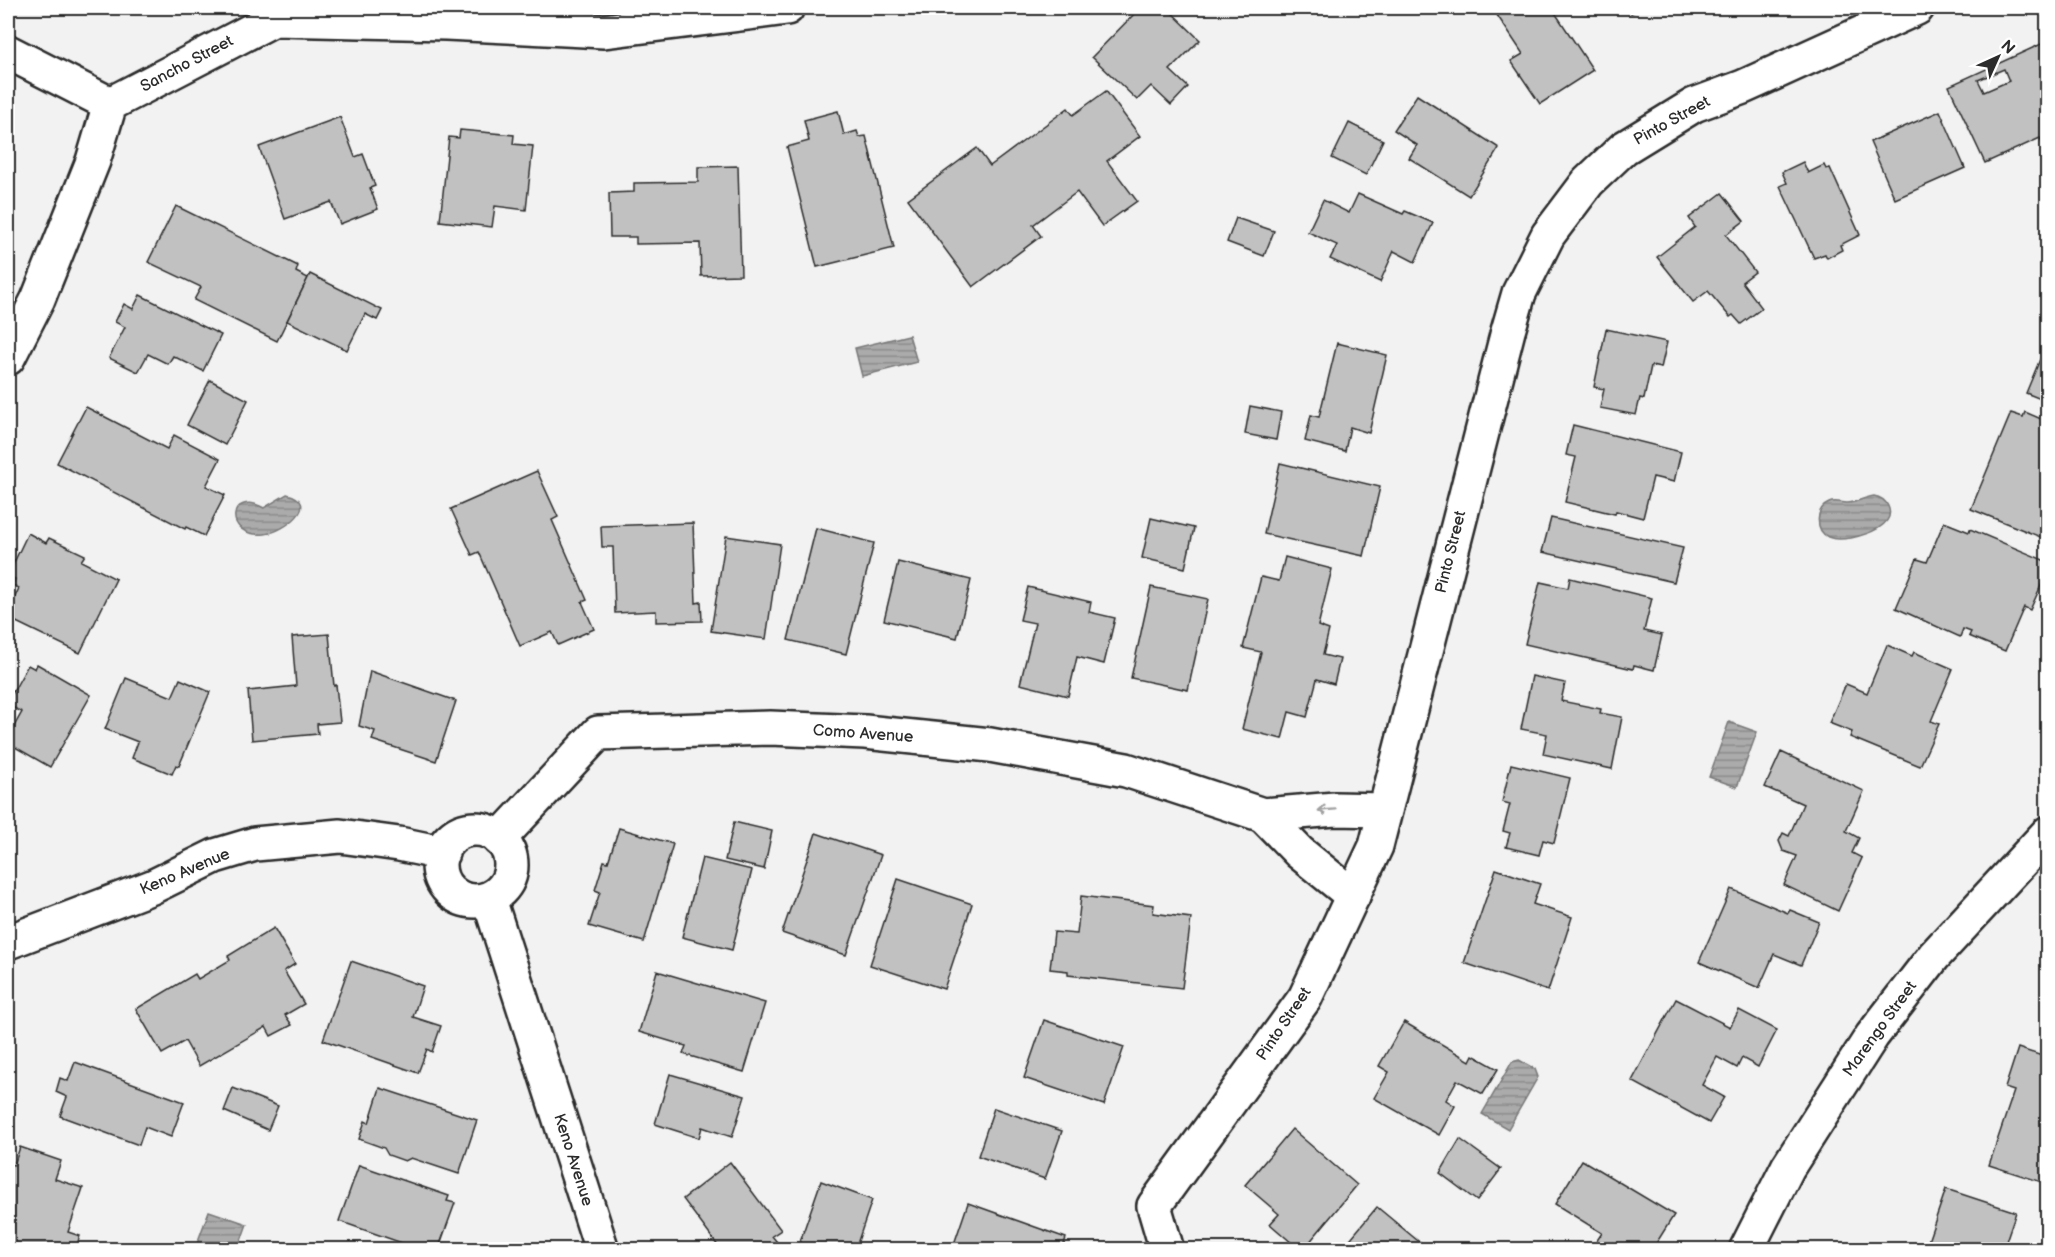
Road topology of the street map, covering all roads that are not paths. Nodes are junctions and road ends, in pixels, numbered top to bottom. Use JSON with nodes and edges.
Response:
{"nodes":[{"id":1,"x":787,"y":8,"type":"edge"},
{"id":2,"x":1917,"y":8,"type":"edge"},
{"id":3,"x":8,"y":52,"type":"edge"},
{"id":4,"x":111,"y":104,"type":"junction"},
{"id":5,"x":8,"y":358,"type":"edge"},
{"id":6,"x":1385,"y":810,"type":"junction"},
{"id":7,"x":1263,"y":815,"type":"junction"},
{"id":8,"x":2048,"y":833,"type":"edge"},
{"id":9,"x":499,"y":839,"type":"junction"},
{"id":10,"x":442,"y":853,"type":"junction"},
{"id":11,"x":1353,"y":896,"type":"junction"},
{"id":12,"x":489,"y":899,"type":"junction"},
{"id":13,"x":8,"y":942,"type":"edge"},
{"id":14,"x":602,"y":1250,"type":"edge"},
{"id":15,"x":1167,"y":1250,"type":"edge"},
{"id":16,"x":1746,"y":1250,"type":"edge"}],
"edges":[{"from":1,"to":4,"type":"street","name":"Sancho Street"},
{"from":2,"to":6,"type":"street","name":"Pinto Street"},
{"from":3,"to":4,"type":"street"},
{"from":4,"to":5,"type":"street"},
{"from":6,"to":7,"type":"street","name":"Como Avenue","one_way":true},
{"from":6,"to":11,"type":"street","name":"Pinto Street"},
{"from":7,"to":9,"type":"street","name":"Como Avenue"},
{"from":7,"to":11,"type":"street","name":"Como Avenue"},
{"from":8,"to":16,"type":"street","name":"Marengo Street"},
{"from":9,"to":10,"type":"street"},
{"from":9,"to":12,"type":"street"},
{"from":10,"to":12,"type":"street"},
{"from":10,"to":13,"type":"street","name":"Keno Avenue"},
{"from":11,"to":15,"type":"street","name":"Pinto Street"},
{"from":12,"to":14,"type":"street","name":"Keno Avenue"}]}
